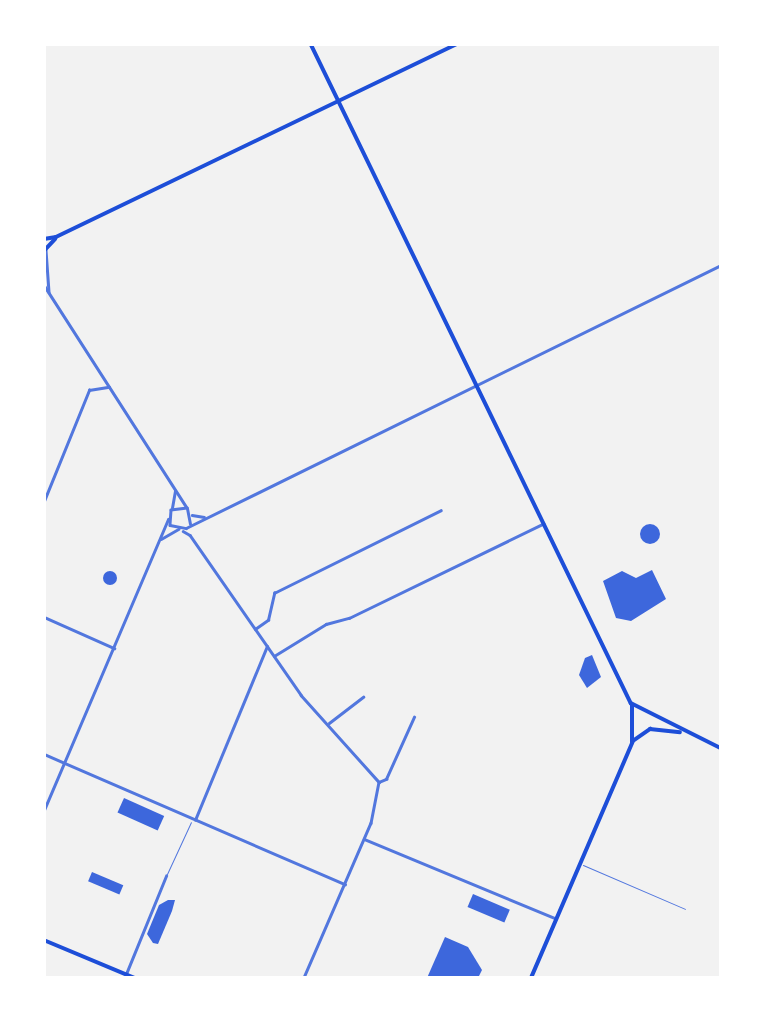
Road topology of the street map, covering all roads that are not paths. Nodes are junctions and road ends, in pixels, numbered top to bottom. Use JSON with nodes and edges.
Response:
{"nodes":[{"id":1,"x":311,"y":44,"type":"edge"},
{"id":2,"x":457,"y":44,"type":"edge"},
{"id":3,"x":340,"y":101,"type":"junction"},
{"id":4,"x":57,"y":237,"type":"junction"},
{"id":5,"x":44,"y":239,"type":"edge"},
{"id":6,"x":45,"y":249,"type":"edge"},
{"id":7,"x":721,"y":265,"type":"edge"},
{"id":8,"x":44,"y":285,"type":"edge"},
{"id":9,"x":44,"y":291,"type":"edge"},
{"id":10,"x":51,"y":299,"type":"junction"},
{"id":11,"x":477,"y":385,"type":"junction"},
{"id":12,"x":109,"y":387,"type":"junction"},
{"id":13,"x":174,"y":488,"type":"junction"},
{"id":14,"x":44,"y":501,"type":"edge"},
{"id":15,"x":188,"y":509,"type":"junction"},
{"id":16,"x":171,"y":510,"type":"junction"},
{"id":17,"x":441,"y":510,"type":"dead end"},
{"id":18,"x":192,"y":514,"type":"junction"},
{"id":19,"x":204,"y":517,"type":"junction"},
{"id":20,"x":168,"y":519,"type":"junction"},
{"id":21,"x":544,"y":524,"type":"junction"},
{"id":22,"x":190,"y":525,"type":"junction"},
{"id":23,"x":179,"y":530,"type":"junction"},
{"id":24,"x":190,"y":535,"type":"junction"},
{"id":25,"x":161,"y":539,"type":"junction"},
{"id":26,"x":44,"y":617,"type":"edge"},
{"id":27,"x":255,"y":629,"type":"junction"},
{"id":28,"x":267,"y":646,"type":"junction"},
{"id":29,"x":114,"y":648,"type":"junction"},
{"id":30,"x":274,"y":656,"type":"junction"},
{"id":31,"x":363,"y":697,"type":"dead end"},
{"id":32,"x":631,"y":703,"type":"junction"},
{"id":33,"x":414,"y":717,"type":"dead end"},
{"id":34,"x":329,"y":723,"type":"junction"},
{"id":35,"x":683,"y":733,"type":"junction"},
{"id":36,"x":632,"y":743,"type":"junction"},
{"id":37,"x":721,"y":748,"type":"edge"},
{"id":38,"x":44,"y":754,"type":"edge"},
{"id":39,"x":64,"y":763,"type":"junction"},
{"id":40,"x":379,"y":782,"type":"junction"},
{"id":41,"x":44,"y":810,"type":"edge"},
{"id":42,"x":193,"y":821,"type":"junction"},
{"id":43,"x":364,"y":839,"type":"junction"},
{"id":44,"x":581,"y":864,"type":"junction"},
{"id":45,"x":166,"y":876,"type":"joint"},
{"id":46,"x":345,"y":884,"type":"junction"},
{"id":47,"x":685,"y":909,"type":"dead end"},
{"id":48,"x":557,"y":919,"type":"junction"},
{"id":49,"x":44,"y":940,"type":"edge"},
{"id":50,"x":126,"y":974,"type":"junction"},
{"id":51,"x":135,"y":978,"type":"edge"},
{"id":52,"x":304,"y":978,"type":"edge"},
{"id":53,"x":531,"y":978,"type":"edge"}],
"edges":[{"from":1,"to":3,"type":"main road"},
{"from":2,"to":3,"type":"main road"},
{"from":3,"to":4,"type":"main road"},
{"from":3,"to":11,"type":"main road"},
{"from":4,"to":5,"type":"main road"},
{"from":4,"to":6,"type":"main road"},
{"from":6,"to":10,"type":"street"},
{"from":7,"to":11,"type":"street"},
{"from":8,"to":10,"type":"street"},
{"from":9,"to":10,"type":"street"},
{"from":10,"to":12,"type":"street"},
{"from":11,"to":19,"type":"street"},
{"from":11,"to":21,"type":"main road"},
{"from":12,"to":13,"type":"street"},
{"from":12,"to":14,"type":"street"},
{"from":13,"to":15,"type":"street"},
{"from":13,"to":16,"type":"street"},
{"from":15,"to":16,"type":"street"},
{"from":15,"to":18,"type":"street"},
{"from":16,"to":20,"type":"street"},
{"from":17,"to":27,"type":"street"},
{"from":18,"to":19,"type":"street"},
{"from":18,"to":22,"type":"street"},
{"from":19,"to":22,"type":"street"},
{"from":20,"to":23,"type":"street"},
{"from":20,"to":25,"type":"street"},
{"from":21,"to":30,"type":"street"},
{"from":21,"to":32,"type":"main road"},
{"from":22,"to":23,"type":"street"},
{"from":22,"to":24,"type":"street"},
{"from":23,"to":24,"type":"street"},
{"from":23,"to":25,"type":"street"},
{"from":24,"to":27,"type":"street"},
{"from":25,"to":29,"type":"street"},
{"from":26,"to":29,"type":"street"},
{"from":27,"to":28,"type":"street"},
{"from":28,"to":30,"type":"street"},
{"from":28,"to":42,"type":"street"},
{"from":29,"to":39,"type":"street"},
{"from":30,"to":34,"type":"street"},
{"from":31,"to":34,"type":"street"},
{"from":32,"to":35,"type":"main road"},
{"from":32,"to":36,"type":"main road"},
{"from":33,"to":40,"type":"street"},
{"from":34,"to":40,"type":"street"},
{"from":35,"to":36,"type":"main road"},
{"from":35,"to":37,"type":"main road"},
{"from":36,"to":44,"type":"main road"},
{"from":38,"to":39,"type":"street"},
{"from":39,"to":41,"type":"street"},
{"from":39,"to":42,"type":"street"},
{"from":40,"to":43,"type":"street"},
{"from":42,"to":45,"type":"lane"},
{"from":42,"to":46,"type":"street"},
{"from":43,"to":46,"type":"street"},
{"from":43,"to":48,"type":"street"},
{"from":44,"to":47,"type":"lane"},
{"from":44,"to":48,"type":"main road"},
{"from":45,"to":50,"type":"street"},
{"from":46,"to":52,"type":"street"},
{"from":48,"to":53,"type":"main road"},
{"from":49,"to":50,"type":"main road"},
{"from":50,"to":51,"type":"main road"}]}
